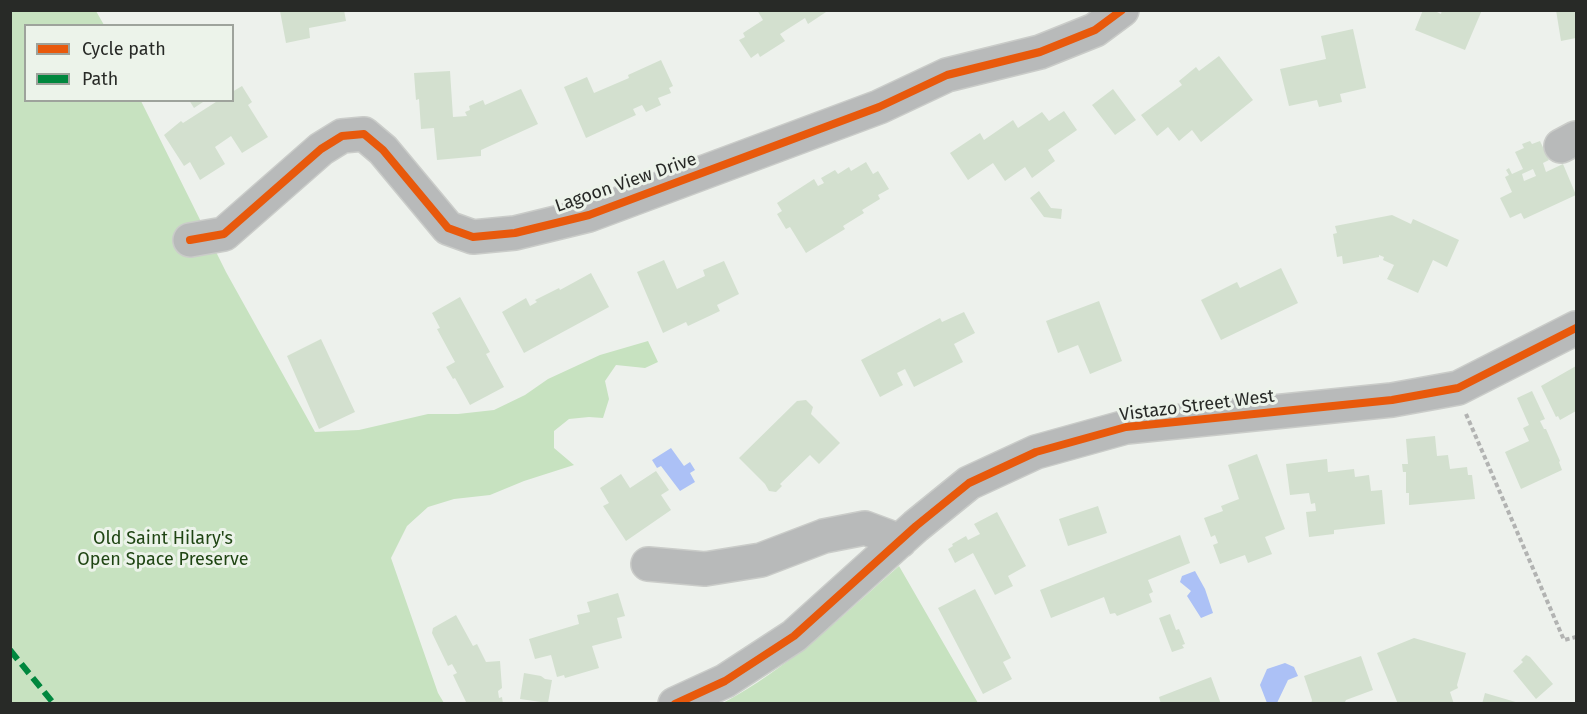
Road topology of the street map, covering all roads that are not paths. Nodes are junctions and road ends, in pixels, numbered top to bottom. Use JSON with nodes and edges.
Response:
{"nodes":[{"id":1,"x":1122,"y":10,"type":"edge"},
{"id":2,"x":190,"y":240,"type":"dead end"},
{"id":3,"x":1576,"y":328,"type":"edge"},
{"id":4,"x":900,"y":541,"type":"junction"},
{"id":5,"x":648,"y":564,"type":"dead end"},
{"id":6,"x":675,"y":704,"type":"edge"}],
"edges":[{"from":1,"to":2,"type":"street","name":"Lagoon View Drive"},
{"from":3,"to":4,"type":"street","name":"Vistazo Street West"},
{"from":4,"to":5,"type":"street"},
{"from":4,"to":6,"type":"street","name":"Vistazo Street West"}]}
